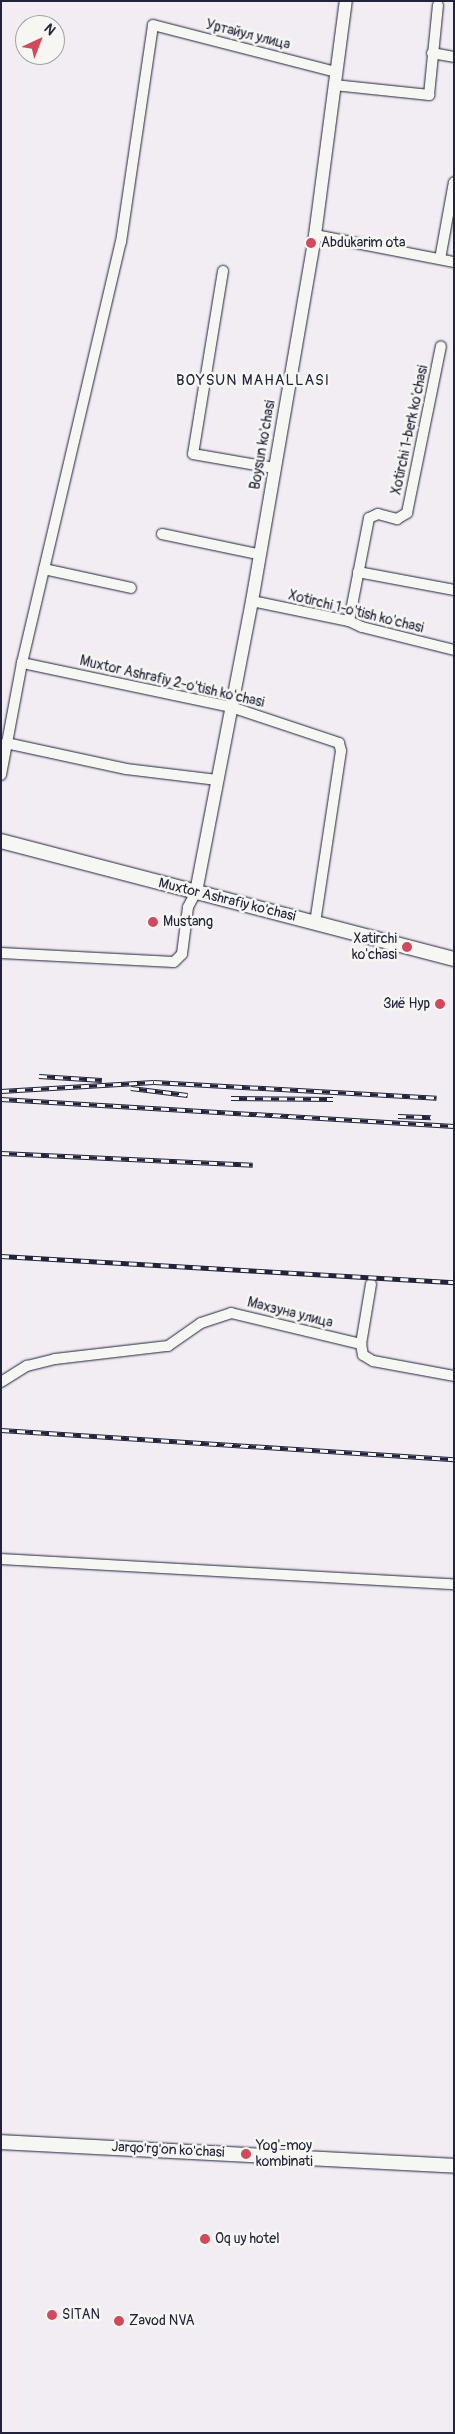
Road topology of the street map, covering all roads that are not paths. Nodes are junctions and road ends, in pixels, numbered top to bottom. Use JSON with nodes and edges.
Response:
{"nodes":[{"id":1,"x":346,"y":1,"type":"edge"},
{"id":2,"x":438,"y":5,"type":"dead end"},
{"id":3,"x":432,"y":53,"type":"junction"},
{"id":4,"x":454,"y":57,"type":"edge"},
{"id":5,"x":336,"y":72,"type":"junction"},
{"id":6,"x":334,"y":85,"type":"junction"},
{"id":7,"x":454,"y":182,"type":"edge"},
{"id":8,"x":315,"y":235,"type":"junction"},
{"id":9,"x":440,"y":259,"type":"junction"},
{"id":10,"x":454,"y":262,"type":"edge"},
{"id":11,"x":223,"y":271,"type":"dead end"},
{"id":12,"x":441,"y":346,"type":"dead end"},
{"id":13,"x":274,"y":468,"type":"junction"},
{"id":14,"x":162,"y":534,"type":"dead end"},
{"id":15,"x":258,"y":554,"type":"junction"},
{"id":16,"x":44,"y":570,"type":"junction"},
{"id":17,"x":358,"y":572,"type":"junction"},
{"id":18,"x":130,"y":588,"type":"dead end"},
{"id":19,"x":454,"y":590,"type":"edge"},
{"id":20,"x":252,"y":601,"type":"junction"},
{"id":21,"x":349,"y":621,"type":"junction"},
{"id":22,"x":454,"y":650,"type":"edge"},
{"id":23,"x":22,"y":663,"type":"junction"},
{"id":24,"x":231,"y":707,"type":"junction"},
{"id":25,"x":6,"y":743,"type":"junction"},
{"id":26,"x":1,"y":775,"type":"edge"},
{"id":27,"x":217,"y":780,"type":"junction"},
{"id":28,"x":1,"y":840,"type":"edge"},
{"id":29,"x":196,"y":892,"type":"junction"},
{"id":30,"x":315,"y":922,"type":"junction"},
{"id":31,"x":1,"y":953,"type":"edge"},
{"id":32,"x":454,"y":959,"type":"edge"},
{"id":33,"x":371,"y":1284,"type":"dead end"},
{"id":34,"x":361,"y":1344,"type":"junction"},
{"id":35,"x":454,"y":1376,"type":"edge"},
{"id":36,"x":1,"y":1382,"type":"edge"},
{"id":37,"x":1,"y":1559,"type":"edge"},
{"id":38,"x":454,"y":1584,"type":"edge"},
{"id":39,"x":1,"y":2134,"type":"edge"},
{"id":40,"x":1,"y":2142,"type":"edge"},
{"id":41,"x":454,"y":2158,"type":"edge"},
{"id":42,"x":454,"y":2166,"type":"edge"}],
"edges":[{"from":1,"to":5,"type":"street","name":"Boysun ko'chasi"},
{"from":2,"to":3,"type":"street"},
{"from":3,"to":4,"type":"street"},
{"from":3,"to":6,"type":"street"},
{"from":5,"to":6,"type":"street","name":"Boysun ko'chasi"},
{"from":5,"to":16,"type":"street","name":"Уртайул улица"},
{"from":6,"to":8,"type":"street","name":"Boysun ko'chasi"},
{"from":7,"to":9,"type":"street"},
{"from":8,"to":9,"type":"street"},
{"from":8,"to":13,"type":"street","name":"Boysun ko'chasi"},
{"from":9,"to":10,"type":"street"},
{"from":11,"to":13,"type":"street"},
{"from":12,"to":17,"type":"street","name":"Xotirchi 1-berk ko'chasi"},
{"from":13,"to":15,"type":"street","name":"Boysun ko'chasi"},
{"from":14,"to":15,"type":"street"},
{"from":15,"to":20,"type":"street","name":"Boysun ko'chasi"},
{"from":16,"to":18,"type":"street"},
{"from":16,"to":23,"type":"street"},
{"from":17,"to":19,"type":"street"},
{"from":17,"to":21,"type":"street","name":"Xotirchi 1-berk ko'chasi"},
{"from":20,"to":21,"type":"street","name":"Xotirchi 1-o'tish ko'chasi"},
{"from":20,"to":24,"type":"street","name":"Boysun ko'chasi"},
{"from":21,"to":22,"type":"street","name":"Xotirchi 1-o'tish ko'chasi"},
{"from":23,"to":24,"type":"street","name":"Muxtor Ashrafiy 2-o'tish ko'chasi"},
{"from":23,"to":25,"type":"street"},
{"from":24,"to":27,"type":"street","name":"Boysun ko'chasi"},
{"from":24,"to":30,"type":"street","name":"Muxtor Ashrafiy 2-o'tish ko'chasi"},
{"from":25,"to":26,"type":"street"},
{"from":25,"to":27,"type":"street"},
{"from":27,"to":29,"type":"street","name":"Boysun ko'chasi"},
{"from":28,"to":29,"type":"main road","name":"Muxtor Ashrafiy ko'chasi"},
{"from":29,"to":30,"type":"main road","name":"Muxtor Ashrafiy ko'chasi"},
{"from":29,"to":31,"type":"street"},
{"from":30,"to":32,"type":"main road","name":"Muxtor Ashrafiy ko'chasi"},
{"from":33,"to":34,"type":"street"},
{"from":34,"to":35,"type":"street"},
{"from":34,"to":36,"type":"street","name":"Махзуна улица"},
{"from":37,"to":38,"type":"street"},
{"from":39,"to":41,"type":"main road","name":"Jarqo'rg'on ko'chasi"},
{"from":40,"to":42,"type":"main road","name":"Jarqo'rg'on ko'chasi"}]}
